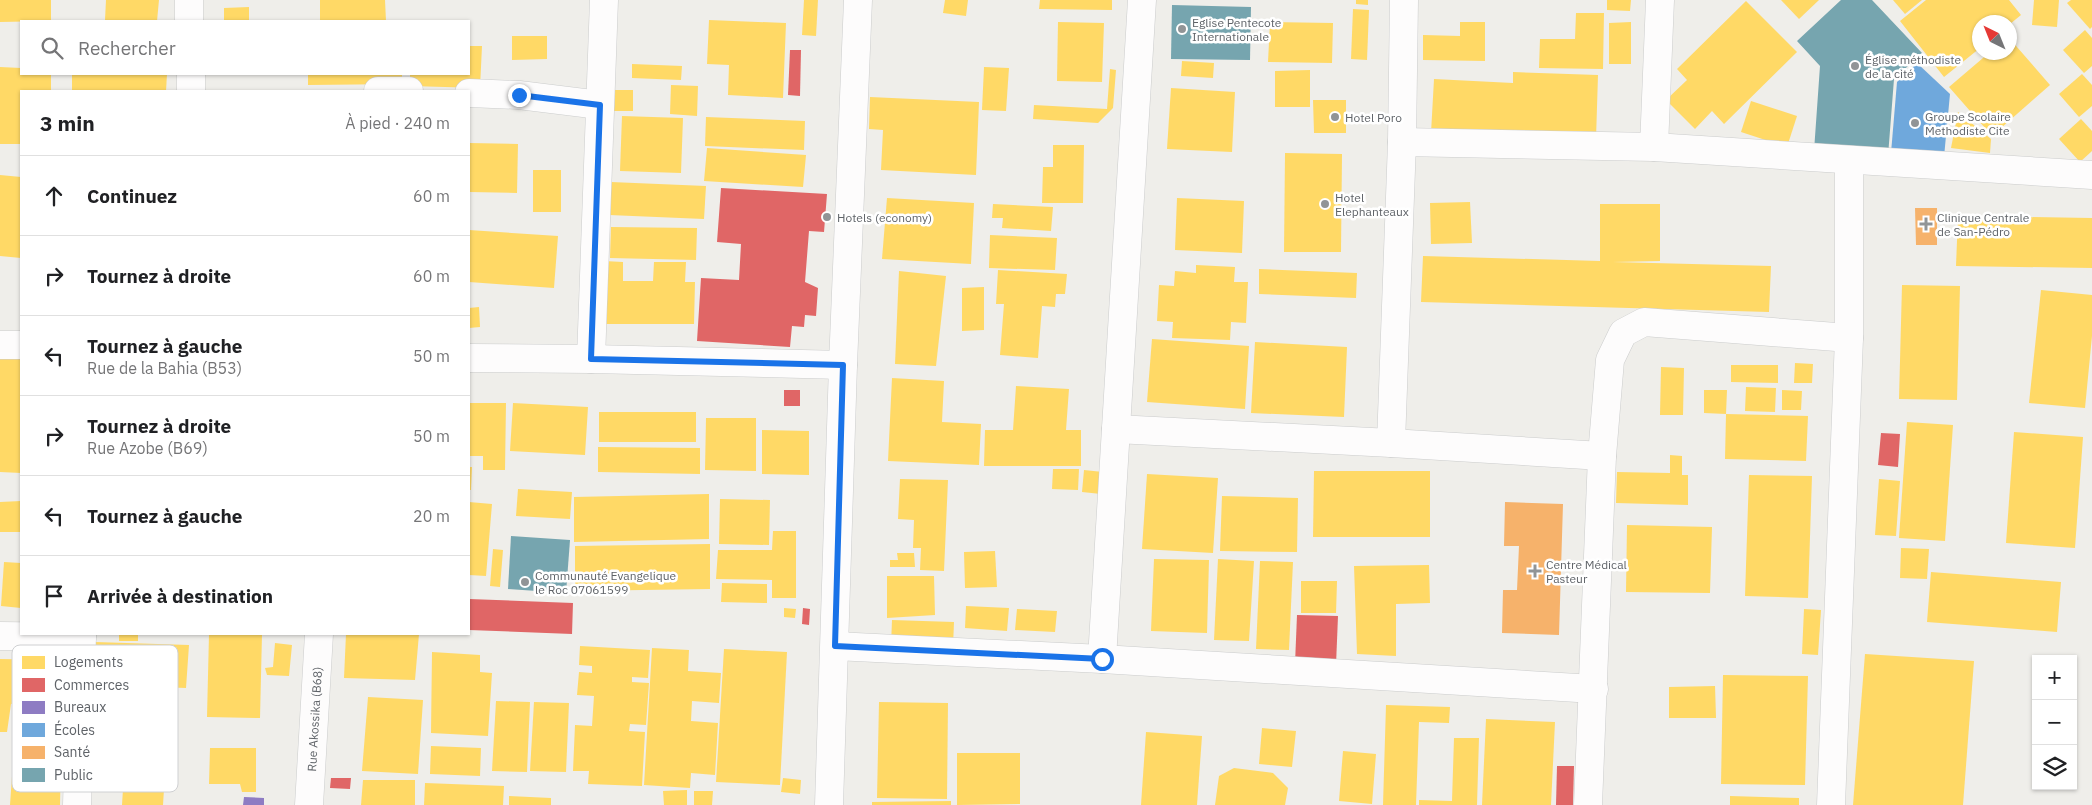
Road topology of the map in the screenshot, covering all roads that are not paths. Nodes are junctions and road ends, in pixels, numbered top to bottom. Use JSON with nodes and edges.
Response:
{"nodes":[{"id":1,"x":189,"y":0,"type":"edge"},
{"id":2,"x":604,"y":0,"type":"edge"},
{"id":3,"x":858,"y":0,"type":"edge"},
{"id":4,"x":1142,"y":0,"type":"edge"},
{"id":5,"x":1404,"y":0,"type":"edge"},
{"id":6,"x":1660,"y":0,"type":"edge"},
{"id":7,"x":190,"y":20,"type":"edge"},
{"id":8,"x":191,"y":75,"type":"edge"},
{"id":9,"x":191,"y":90,"type":"edge"},
{"id":10,"x":470,"y":93,"type":"edge"},
{"id":11,"x":600,"y":105,"type":"junction"},
{"id":12,"x":1402,"y":142,"type":"junction"},
{"id":13,"x":1654,"y":147,"type":"junction"},
{"id":14,"x":1849,"y":160,"type":"junction"},
{"id":15,"x":2092,"y":176,"type":"edge"},
{"id":16,"x":1849,"y":338,"type":"junction"},
{"id":17,"x":0,"y":345,"type":"edge"},
{"id":18,"x":20,"y":346,"type":"edge"},
{"id":19,"x":470,"y":358,"type":"edge"},
{"id":20,"x":591,"y":359,"type":"junction"},
{"id":21,"x":843,"y":365,"type":"junction"},
{"id":22,"x":1116,"y":429,"type":"junction"},
{"id":23,"x":1391,"y":443,"type":"junction"},
{"id":24,"x":1602,"y":456,"type":"junction"},
{"id":25,"x":319,"y":635,"type":"edge"},
{"id":26,"x":0,"y":636,"type":"edge"},
{"id":27,"x":82,"y":636,"type":"edge"},
{"id":28,"x":835,"y":646,"type":"junction"},
{"id":29,"x":1102,"y":659,"type":"junction"},
{"id":30,"x":1594,"y":689,"type":"junction"},
{"id":31,"x":77,"y":792,"type":"edge"},
{"id":32,"x":77,"y":805,"type":"edge"},
{"id":33,"x":309,"y":805,"type":"edge"},
{"id":34,"x":829,"y":805,"type":"edge"},
{"id":35,"x":1588,"y":805,"type":"edge"},
{"id":36,"x":1831,"y":805,"type":"edge"}],
"edges":[{"from":1,"to":7,"type":"street"},
{"from":2,"to":11,"type":"street"},
{"from":3,"to":21,"type":"street"},
{"from":4,"to":22,"type":"street"},
{"from":5,"to":12,"type":"street"},
{"from":6,"to":13,"type":"street"},
{"from":8,"to":9,"type":"street"},
{"from":10,"to":11,"type":"street"},
{"from":11,"to":20,"type":"street"},
{"from":12,"to":13,"type":"street"},
{"from":12,"to":23,"type":"street"},
{"from":13,"to":14,"type":"street"},
{"from":14,"to":15,"type":"street"},
{"from":14,"to":16,"type":"street"},
{"from":16,"to":24,"type":"street"},
{"from":16,"to":36,"type":"street"},
{"from":17,"to":18,"type":"street"},
{"from":19,"to":20,"type":"street"},
{"from":20,"to":21,"type":"street"},
{"from":21,"to":28,"type":"street"},
{"from":22,"to":23,"type":"street"},
{"from":22,"to":29,"type":"street"},
{"from":23,"to":24,"type":"street"},
{"from":24,"to":30,"type":"street"},
{"from":25,"to":33,"type":"street","name":"Rue Akossika (B68)"},
{"from":26,"to":27,"type":"street"},
{"from":28,"to":29,"type":"street"},
{"from":28,"to":34,"type":"street"},
{"from":29,"to":30,"type":"street"},
{"from":30,"to":35,"type":"street"},
{"from":31,"to":32,"type":"street"}]}
